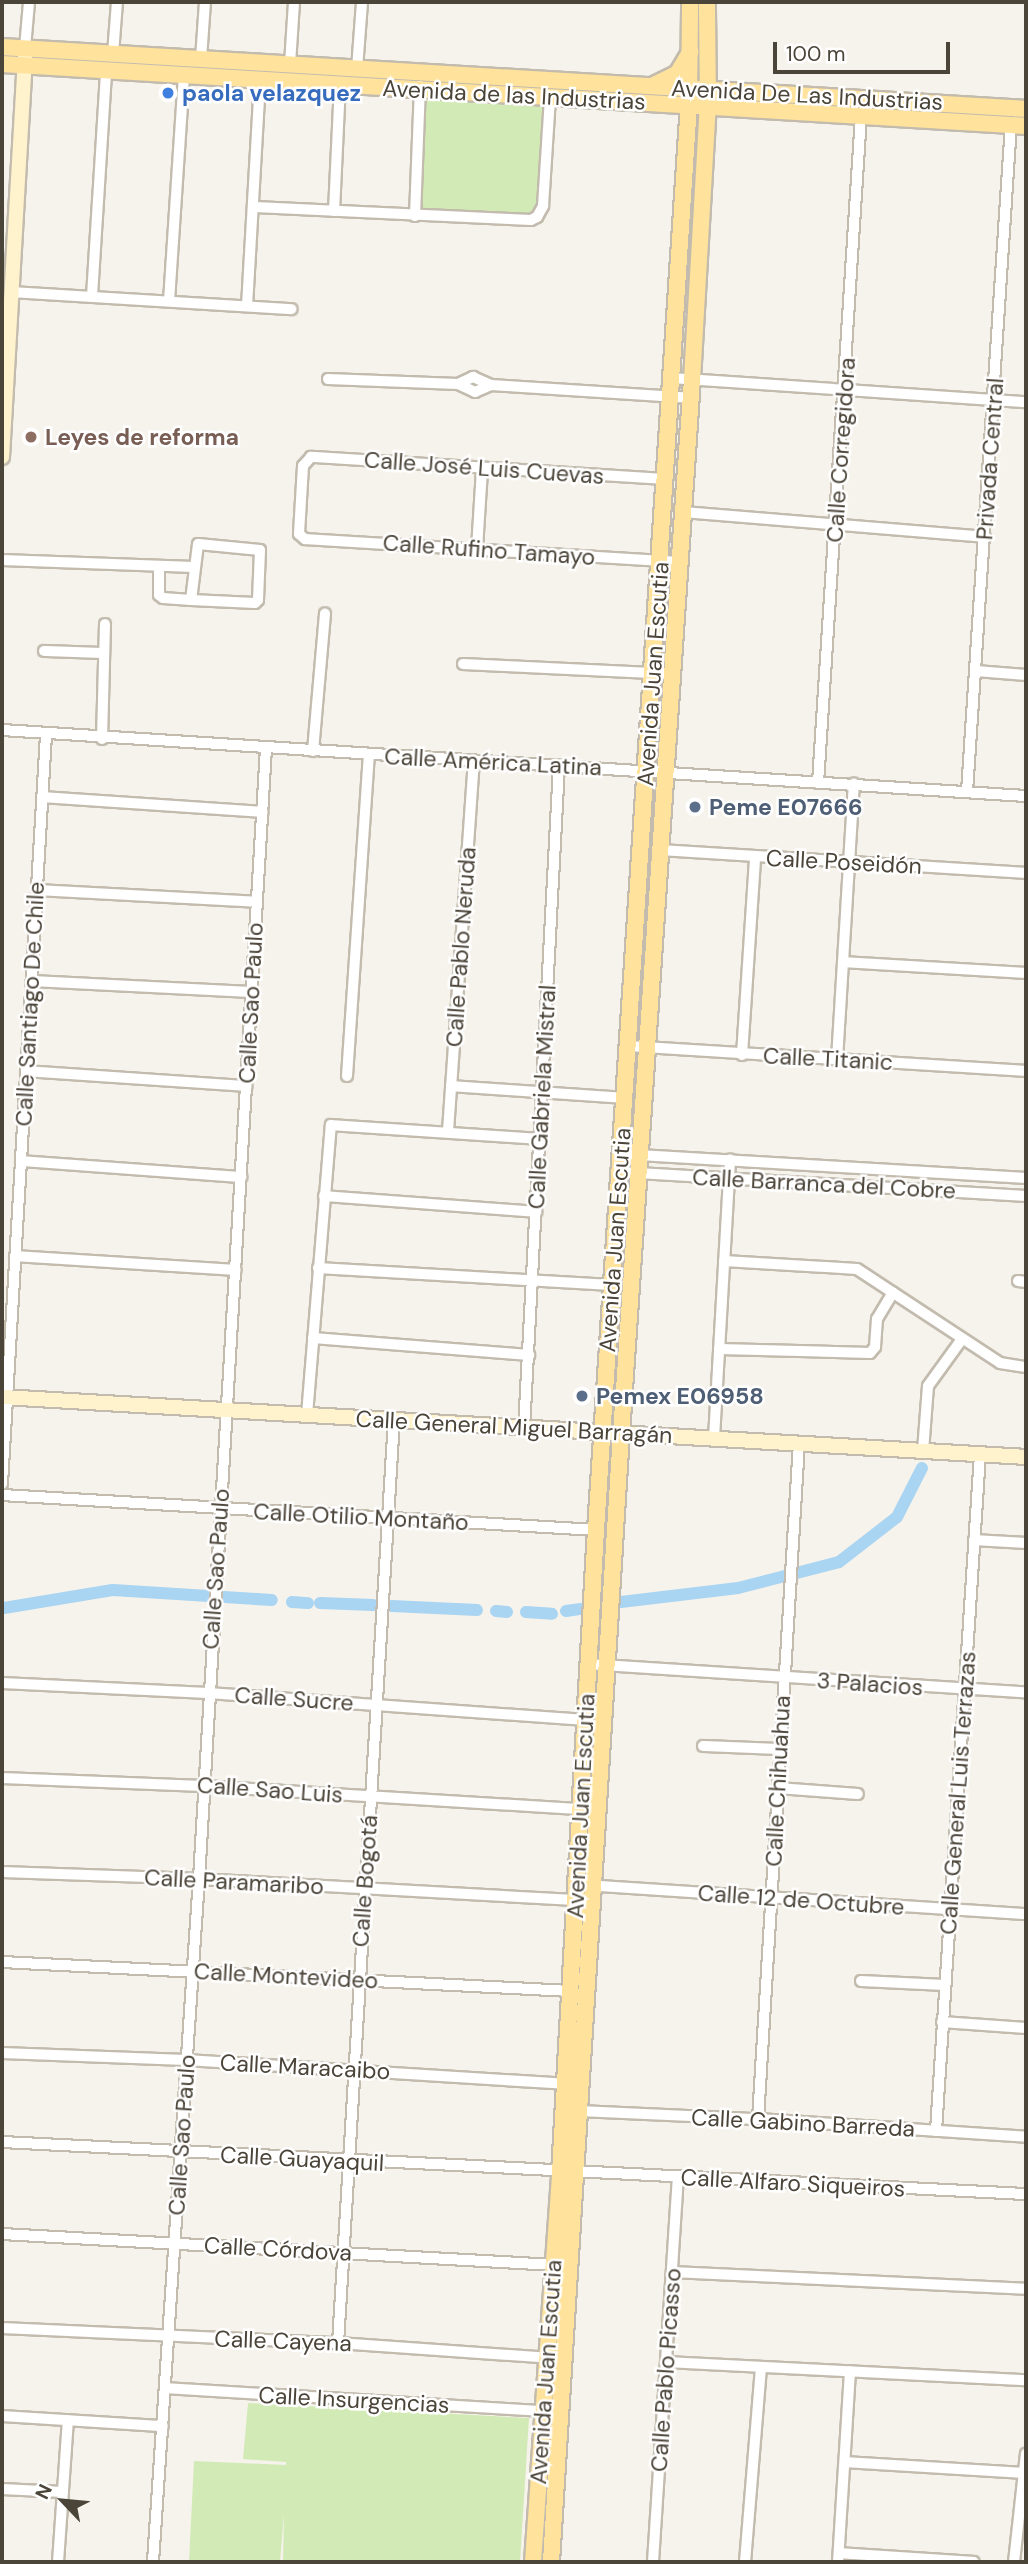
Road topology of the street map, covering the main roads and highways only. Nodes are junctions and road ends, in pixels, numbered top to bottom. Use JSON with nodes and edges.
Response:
{"nodes":[{"id":1,"x":690,"y":2,"type":"edge"},
{"id":2,"x":707,"y":2,"type":"edge"},
{"id":3,"x":2,"y":47,"type":"edge"},
{"id":4,"x":25,"y":48,"type":"junction"},
{"id":5,"x":691,"y":50,"type":"junction"},
{"id":6,"x":2,"y":64,"type":"edge"},
{"id":7,"x":25,"y":65,"type":"junction"},
{"id":8,"x":652,"y":86,"type":"junction"},
{"id":9,"x":690,"y":88,"type":"junction"},
{"id":10,"x":708,"y":88,"type":"junction"},
{"id":11,"x":774,"y":92,"type":"junction"},
{"id":12,"x":689,"y":105,"type":"junction"},
{"id":13,"x":973,"y":105,"type":"junction"},
{"id":14,"x":708,"y":106,"type":"junction"},
{"id":15,"x":1026,"y":109,"type":"edge"},
{"id":16,"x":773,"y":110,"type":"junction"},
{"id":17,"x":972,"y":123,"type":"junction"},
{"id":18,"x":1019,"y":126,"type":"edge"},
{"id":19,"x":4,"y":394,"type":"edge"},
{"id":20,"x":2,"y":457,"type":"edge"},
{"id":21,"x":4,"y":1397,"type":"edge"},
{"id":22,"x":602,"y":1433,"type":"junction"},
{"id":23,"x":621,"y":1434,"type":"junction"},
{"id":24,"x":1026,"y":1457,"type":"edge"},
{"id":25,"x":592,"y":1597,"type":"junction"},
{"id":26,"x":611,"y":1598,"type":"junction"},
{"id":27,"x":590,"y":1642,"type":"junction"},
{"id":28,"x":608,"y":1642,"type":"junction"},
{"id":29,"x":584,"y":1893,"type":"junction"},
{"id":30,"x":569,"y":2173,"type":"junction"},
{"id":31,"x":556,"y":2358,"type":"junction"},
{"id":32,"x":533,"y":2562,"type":"edge"},
{"id":33,"x":551,"y":2562,"type":"edge"}],
"edges":[{"from":1,"to":5,"type":"main road","name":"Avenida Juan Escutia"},
{"from":2,"to":10,"type":"main road","name":"Avenida Juan Escutia"},
{"from":3,"to":4,"type":"main road","name":"Avenida De Las Industrias"},
{"from":4,"to":7,"type":"main road"},
{"from":4,"to":8,"type":"main road","name":"Avenida De Las Industrias"},
{"from":5,"to":8,"type":"main road"},
{"from":5,"to":9,"type":"main road","name":"Avenida Juan Escutia"},
{"from":6,"to":7,"type":"main road","name":"Avenida de las Industrias"},
{"from":7,"to":12,"type":"main road","name":"Avenida de las Industrias"},
{"from":7,"to":19,"type":"main road"},
{"from":8,"to":9,"type":"main road","name":"Avenida De Las Industrias"},
{"from":9,"to":10,"type":"main road","name":"Avenida De Las Industrias"},
{"from":9,"to":12,"type":"main road","name":"Avenida Juan Escutia"},
{"from":10,"to":11,"type":"main road","name":"Avenida De Las Industrias"},
{"from":10,"to":14,"type":"main road","name":"Avenida Juan Escutia"},
{"from":11,"to":13,"type":"main road","name":"Avenida De Las Industrias"},
{"from":11,"to":16,"type":"main road"},
{"from":12,"to":14,"type":"main road","name":"Avenida de las Industrias"},
{"from":12,"to":22,"type":"main road","name":"Avenida Juan Escutia"},
{"from":13,"to":15,"type":"main road","name":"Avenida De Las Industrias"},
{"from":13,"to":17,"type":"main road"},
{"from":14,"to":16,"type":"main road","name":"Avenida de las Industrias"},
{"from":14,"to":23,"type":"main road","name":"Avenida Juan Escutia"},
{"from":16,"to":17,"type":"main road","name":"Avenida de las Industrias"},
{"from":17,"to":18,"type":"main road","name":"Avenida de las Industrias"},
{"from":19,"to":20,"type":"main road"},
{"from":21,"to":22,"type":"main road","name":"Calle General Miguel Barragán"},
{"from":22,"to":23,"type":"main road","name":"Calle General Miguel Barragán"},
{"from":22,"to":25,"type":"main road","name":"Avenida Juan Escutia"},
{"from":23,"to":24,"type":"main road","name":"Calle General Miguel Barragán"},
{"from":23,"to":26,"type":"main road","name":"Avenida Juan Escutia"},
{"from":25,"to":26,"type":"main road"},
{"from":25,"to":27,"type":"main road","name":"Avenida Juan Escutia"},
{"from":26,"to":28,"type":"main road","name":"Avenida Juan Escutia"},
{"from":27,"to":28,"type":"main road"},
{"from":27,"to":29,"type":"main road","name":"Avenida Juan Escutia"},
{"from":28,"to":29,"type":"main road","name":"Avenida Juan Escutia"},
{"from":29,"to":30,"type":"main road","name":"Avenida Juan Escutia"},
{"from":29,"to":30,"type":"main road","name":"Avenida Juan Escutia"},
{"from":30,"to":31,"type":"main road","name":"Avenida Juan Escutia"},
{"from":30,"to":31,"type":"main road","name":"Avenida Juan Escutia"},
{"from":31,"to":32,"type":"main road","name":"Avenida Juan Escutia"},
{"from":31,"to":33,"type":"main road","name":"Avenida Juan Escutia"}]}
